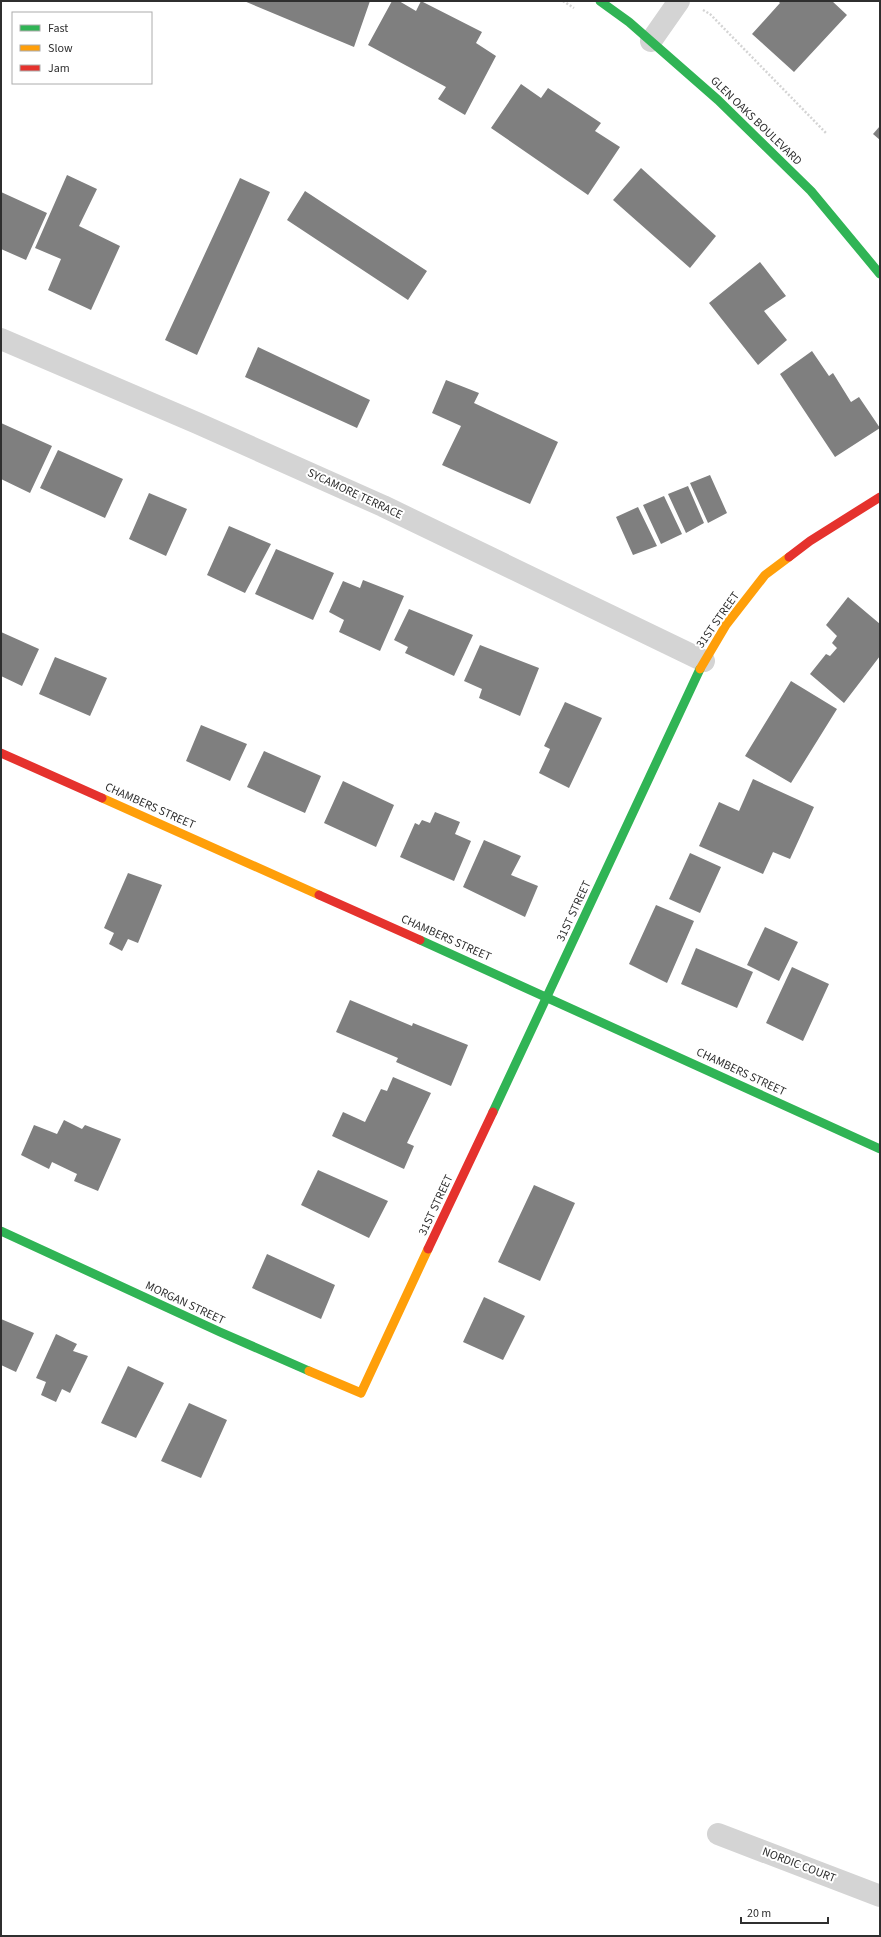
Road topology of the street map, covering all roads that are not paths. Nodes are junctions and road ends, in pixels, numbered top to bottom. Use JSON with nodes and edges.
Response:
{"nodes":[{"id":1,"x":600,"y":1,"type":"edge"},
{"id":2,"x":689,"y":4,"type":"edge"},
{"id":3,"x":651,"y":41,"type":"junction"},
{"id":4,"x":880,"y":274,"type":"edge"},
{"id":5,"x":1,"y":339,"type":"edge"},
{"id":6,"x":880,"y":497,"type":"edge"},
{"id":7,"x":704,"y":661,"type":"junction"},
{"id":8,"x":1,"y":753,"type":"edge"},
{"id":9,"x":547,"y":996,"type":"junction"},
{"id":10,"x":880,"y":1149,"type":"edge"},
{"id":11,"x":1,"y":1231,"type":"edge"},
{"id":12,"x":361,"y":1393,"type":"joint"},
{"id":13,"x":718,"y":1834,"type":"dead end"},
{"id":14,"x":880,"y":1896,"type":"edge"}],
"edges":[{"from":1,"to":3,"type":"street","name":"GLEN OAKS BOULEVARD"},
{"from":2,"to":3,"type":"street"},
{"from":3,"to":4,"type":"street","name":"GLEN OAKS BOULEVARD"},
{"from":5,"to":7,"type":"street","name":"SYCAMORE TERRACE"},
{"from":6,"to":7,"type":"street","name":"31ST STREET"},
{"from":7,"to":9,"type":"street","name":"31ST STREET"},
{"from":8,"to":9,"type":"street","name":"CHAMBERS STREET"},
{"from":9,"to":10,"type":"street","name":"CHAMBERS STREET"},
{"from":9,"to":12,"type":"street","name":"31ST STREET"},
{"from":11,"to":12,"type":"street","name":"MORGAN STREET"},
{"from":13,"to":14,"type":"street","name":"NORDIC COURT"}]}
